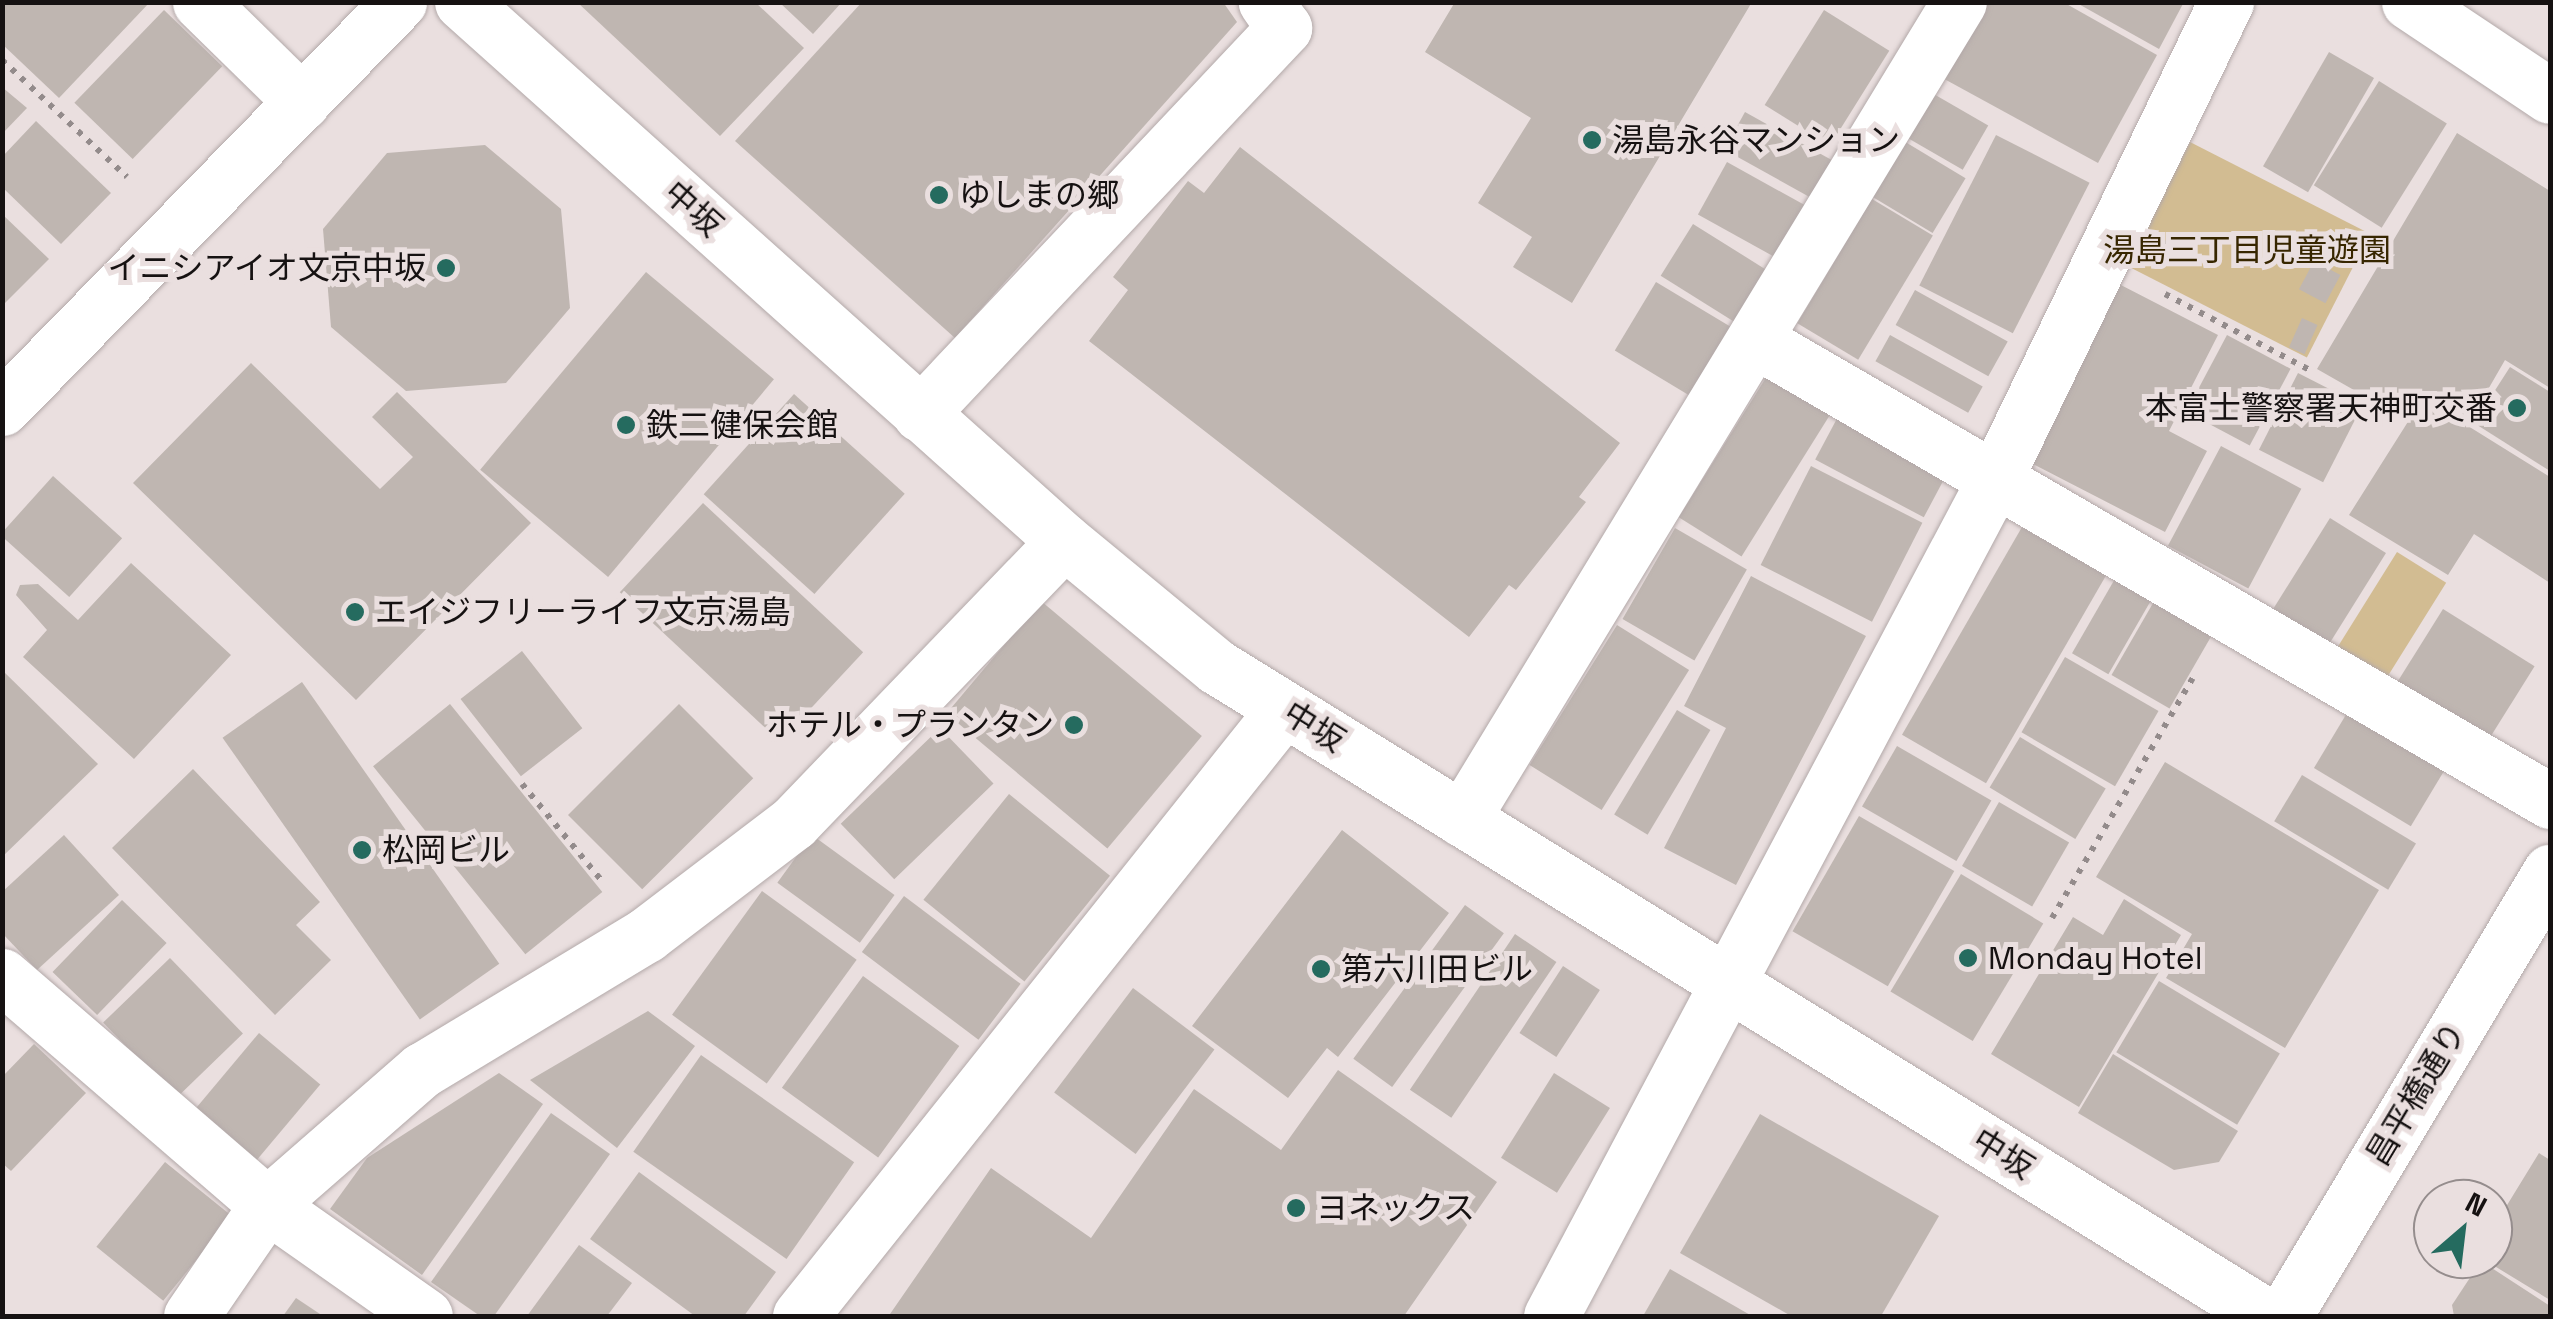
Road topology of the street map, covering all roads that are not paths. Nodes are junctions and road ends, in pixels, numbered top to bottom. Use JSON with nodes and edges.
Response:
{"nodes":[{"id":1,"x":200,"y":2,"type":"edge"},
{"id":2,"x":399,"y":2,"type":"edge"},
{"id":3,"x":462,"y":2,"type":"edge"},
{"id":4,"x":1266,"y":2,"type":"edge"},
{"id":5,"x":1958,"y":2,"type":"edge"},
{"id":6,"x":2226,"y":2,"type":"edge"},
{"id":7,"x":2408,"y":2,"type":"edge"},
{"id":8,"x":2550,"y":96,"type":"edge"},
{"id":9,"x":302,"y":102,"type":"junction"},
{"id":10,"x":1755,"y":340,"type":"junction"},
{"id":11,"x":2,"y":408,"type":"edge"},
{"id":12,"x":920,"y":414,"type":"junction"},
{"id":13,"x":1996,"y":475,"type":"junction"},
{"id":14,"x":1064,"y":541,"type":"junction"},
{"id":15,"x":1284,"y":709,"type":"junction"},
{"id":16,"x":2550,"y":801,"type":"edge"},
{"id":17,"x":1462,"y":819,"type":"junction"},
{"id":18,"x":2542,"y":906,"type":"edge"},
{"id":19,"x":2,"y":976,"type":"edge"},
{"id":20,"x":1732,"y":986,"type":"junction"},
{"id":21,"x":267,"y":1205,"type":"junction"},
{"id":22,"x":807,"y":1314,"type":"edge"},
{"id":23,"x":190,"y":1316,"type":"edge"},
{"id":24,"x":425,"y":1316,"type":"edge"},
{"id":25,"x":1551,"y":1316,"type":"edge"},
{"id":26,"x":2266,"y":1316,"type":"edge"},
{"id":27,"x":2284,"y":1316,"type":"edge"}],
"edges":[{"from":1,"to":9,"type":"street"},
{"from":2,"to":9,"type":"street"},
{"from":3,"to":12,"type":"street","name":"中坂"},
{"from":4,"to":12,"type":"street"},
{"from":5,"to":10,"type":"street"},
{"from":6,"to":13,"type":"street"},
{"from":7,"to":8,"type":"street"},
{"from":9,"to":11,"type":"street"},
{"from":10,"to":13,"type":"street"},
{"from":10,"to":17,"type":"street"},
{"from":12,"to":14,"type":"street","name":"中坂"},
{"from":13,"to":16,"type":"street"},
{"from":13,"to":20,"type":"street"},
{"from":14,"to":15,"type":"street","name":"中坂"},
{"from":14,"to":21,"type":"street"},
{"from":15,"to":17,"type":"street","name":"中坂"},
{"from":15,"to":22,"type":"street"},
{"from":17,"to":20,"type":"street","name":"中坂"},
{"from":18,"to":27,"type":"street","name":"昌平橋通り"},
{"from":19,"to":21,"type":"street"},
{"from":20,"to":25,"type":"street"},
{"from":20,"to":26,"type":"street","name":"中坂"},
{"from":21,"to":23,"type":"street"},
{"from":21,"to":24,"type":"street"}]}
